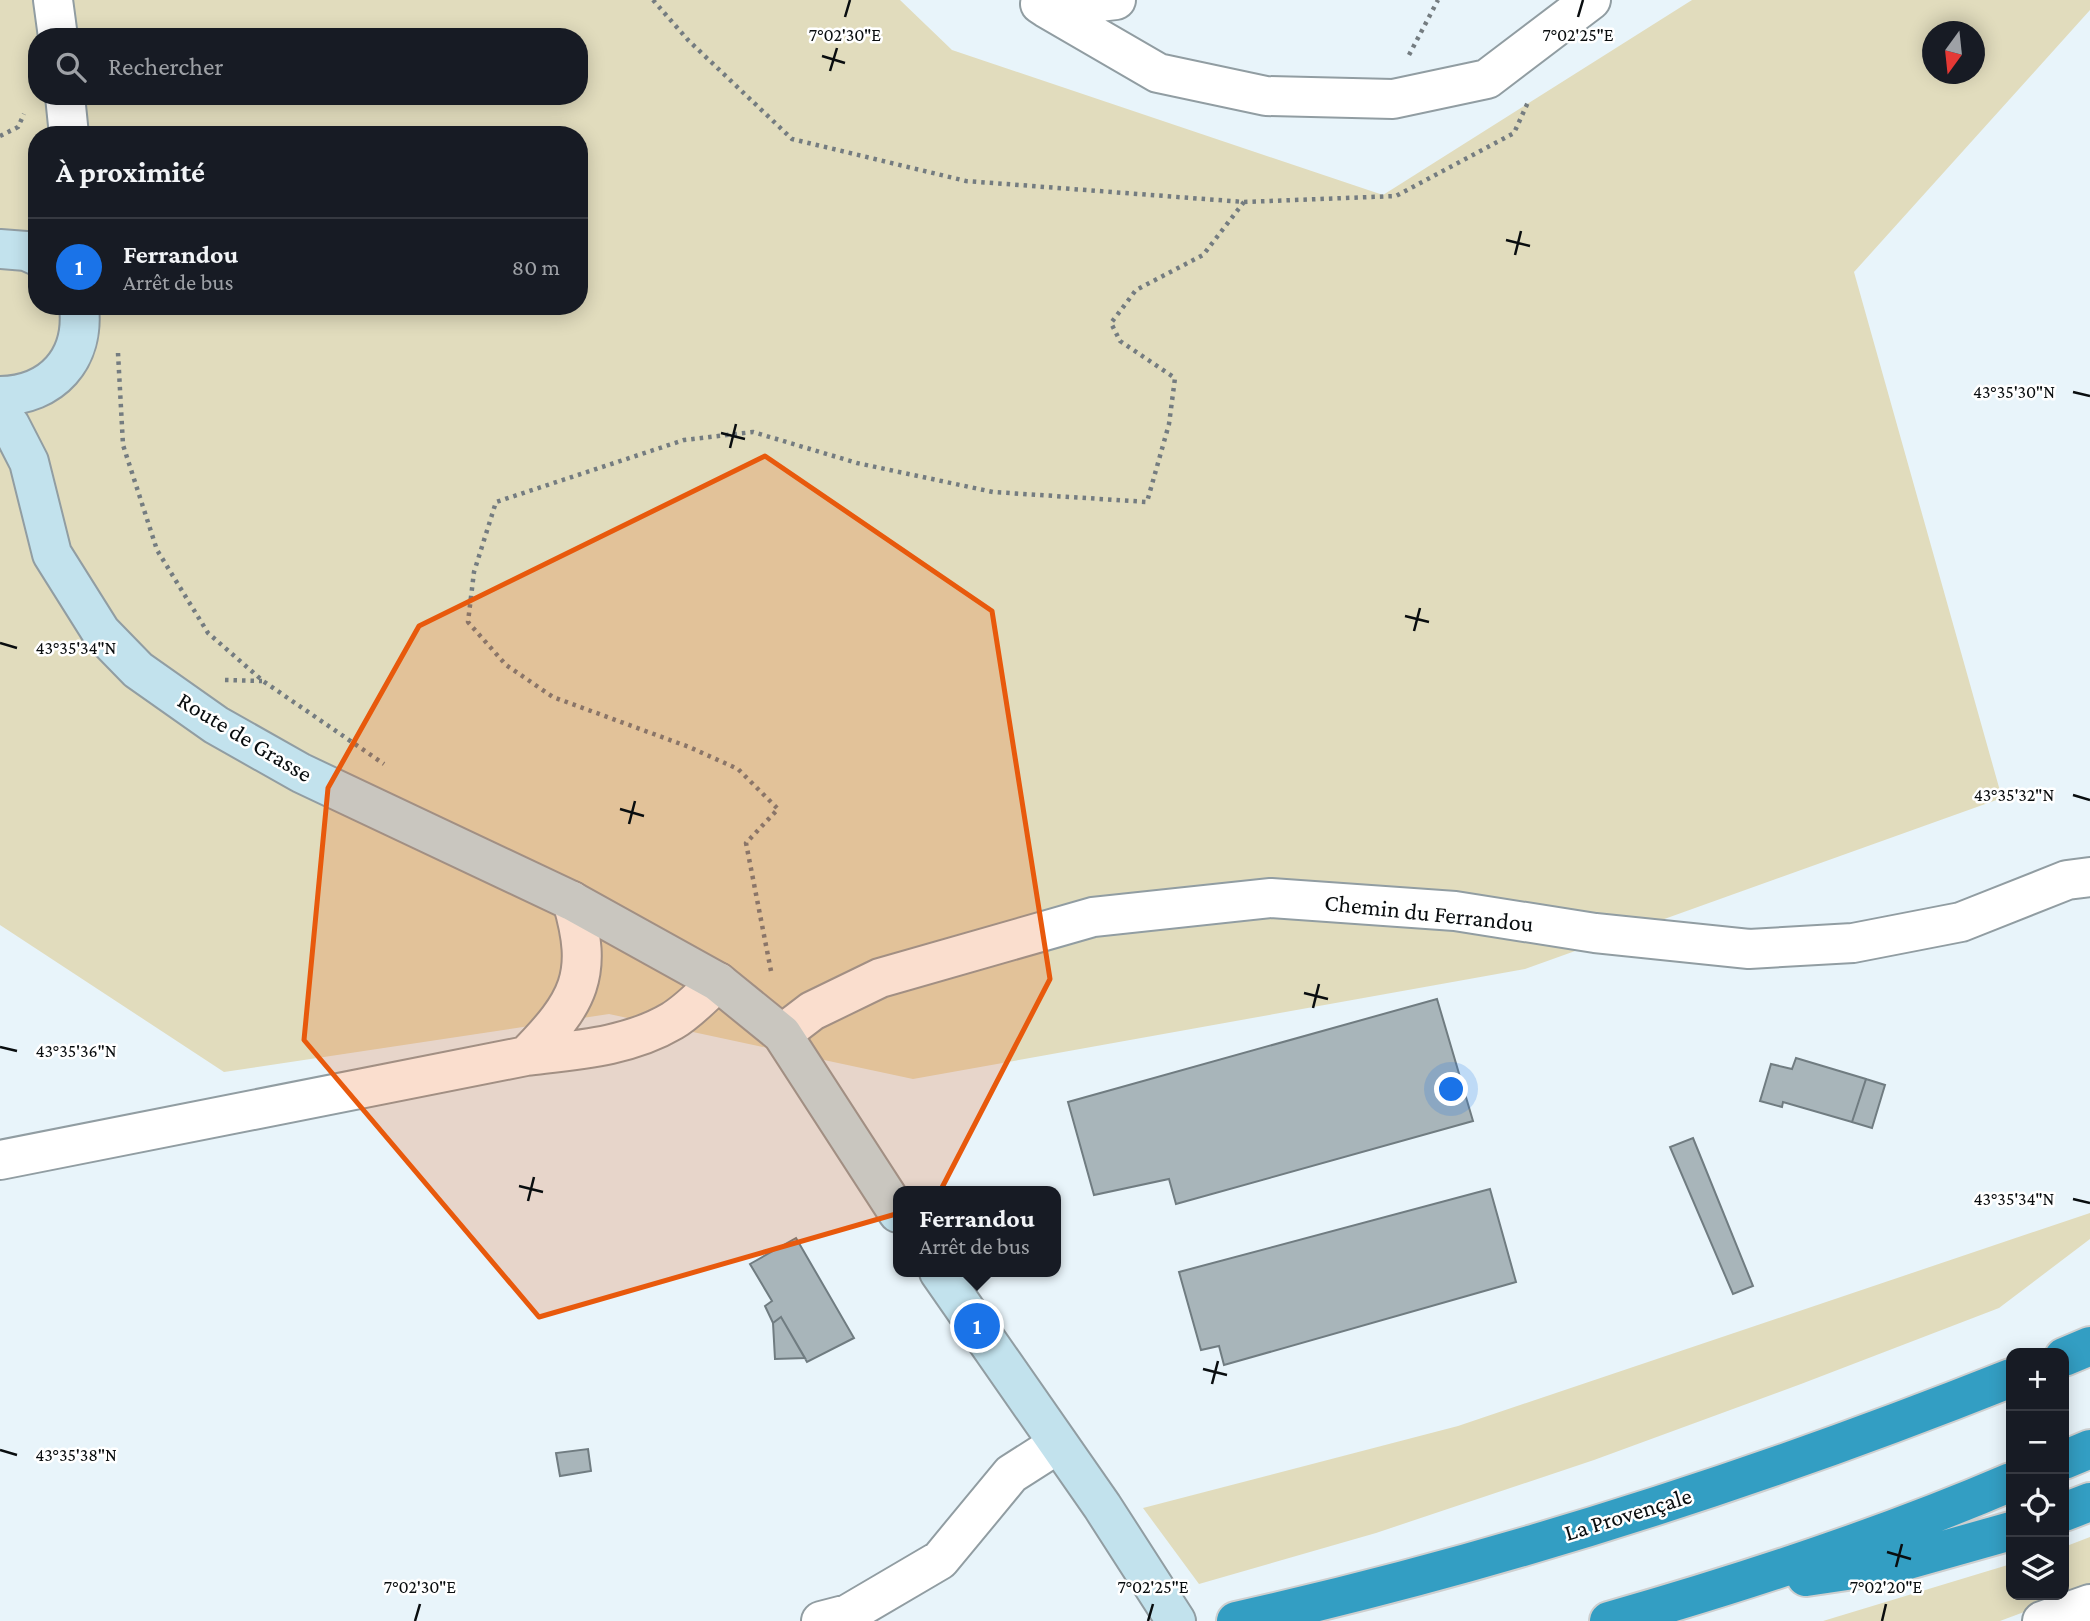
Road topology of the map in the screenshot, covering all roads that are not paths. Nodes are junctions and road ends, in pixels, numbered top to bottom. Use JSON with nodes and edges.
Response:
{"nodes":[{"id":1,"x":53,"y":0,"type":"edge"},
{"id":2,"x":1116,"y":0,"type":"edge"},
{"id":3,"x":1591,"y":0,"type":"edge"},
{"id":4,"x":1041,"y":4,"type":"edge"},
{"id":5,"x":57,"y":28,"type":"edge"},
{"id":6,"x":66,"y":105,"type":"edge"},
{"id":7,"x":68,"y":126,"type":"edge"},
{"id":8,"x":80,"y":315,"type":"edge"},
{"id":9,"x":45,"y":386,"type":"junction"},
{"id":10,"x":0,"y":396,"type":"edge"},
{"id":11,"x":0,"y":414,"type":"edge"},
{"id":12,"x":29,"y":462,"type":"junction"},
{"id":13,"x":2090,"y":877,"type":"edge"},
{"id":14,"x":572,"y":901,"type":"junction"},
{"id":15,"x":718,"y":982,"type":"junction"},
{"id":16,"x":782,"y":1034,"type":"junction"},
{"id":17,"x":526,"y":1056,"type":"junction"},
{"id":18,"x":0,"y":1160,"type":"edge"},
{"id":19,"x":893,"y":1205,"type":"edge"},
{"id":20,"x":942,"y":1277,"type":"edge"},
{"id":21,"x":2090,"y":1346,"type":"edge"},
{"id":22,"x":2069,"y":1355,"type":"edge"},
{"id":23,"x":2006,"y":1380,"type":"edge"},
{"id":24,"x":1058,"y":1444,"type":"junction"},
{"id":25,"x":2090,"y":1449,"type":"edge"},
{"id":26,"x":2069,"y":1458,"type":"edge"},
{"id":27,"x":2006,"y":1484,"type":"edge"},
{"id":28,"x":2090,"y":1502,"type":"edge"},
{"id":29,"x":2069,"y":1510,"type":"edge"},
{"id":30,"x":2006,"y":1532,"type":"edge"},
{"id":31,"x":1714,"y":1591,"type":"junction"},
{"id":32,"x":2090,"y":1604,"type":"edge"},
{"id":33,"x":821,"y":1621,"type":"edge"},
{"id":34,"x":1176,"y":1621,"type":"edge"},
{"id":35,"x":1236,"y":1621,"type":"edge"},
{"id":36,"x":1609,"y":1621,"type":"edge"},
{"id":37,"x":2042,"y":1621,"type":"edge"}],
"edges":[{"from":1,"to":5,"type":"street"},
{"from":2,"to":4,"type":"street"},
{"from":3,"to":4,"type":"street"},
{"from":6,"to":7,"type":"street"},
{"from":8,"to":9,"type":"main road"},
{"from":9,"to":10,"type":"main road"},
{"from":9,"to":12,"type":"main road","name":"Route de Grasse"},
{"from":11,"to":12,"type":"main road","name":"Route de Grasse"},
{"from":12,"to":14,"type":"main road","name":"Route de Grasse"},
{"from":13,"to":16,"type":"street","name":"Chemin du Ferrandou"},
{"from":14,"to":15,"type":"main road","name":"Route de Grasse"},
{"from":14,"to":17,"type":"street"},
{"from":15,"to":16,"type":"main road","name":"Route de Grasse"},
{"from":15,"to":17,"type":"street"},
{"from":16,"to":19,"type":"main road","name":"Route de Grasse"},
{"from":17,"to":18,"type":"street"},
{"from":20,"to":24,"type":"main road"},
{"from":21,"to":22,"type":"highway"},
{"from":23,"to":35,"type":"highway","name":"La Provençale"},
{"from":24,"to":33,"type":"street"},
{"from":24,"to":34,"type":"main road"},
{"from":25,"to":26,"type":"highway"},
{"from":27,"to":31,"type":"highway"},
{"from":28,"to":29,"type":"highway"},
{"from":30,"to":31,"type":"highway"},
{"from":31,"to":36,"type":"highway"},
{"from":32,"to":37,"type":"street"}]}
